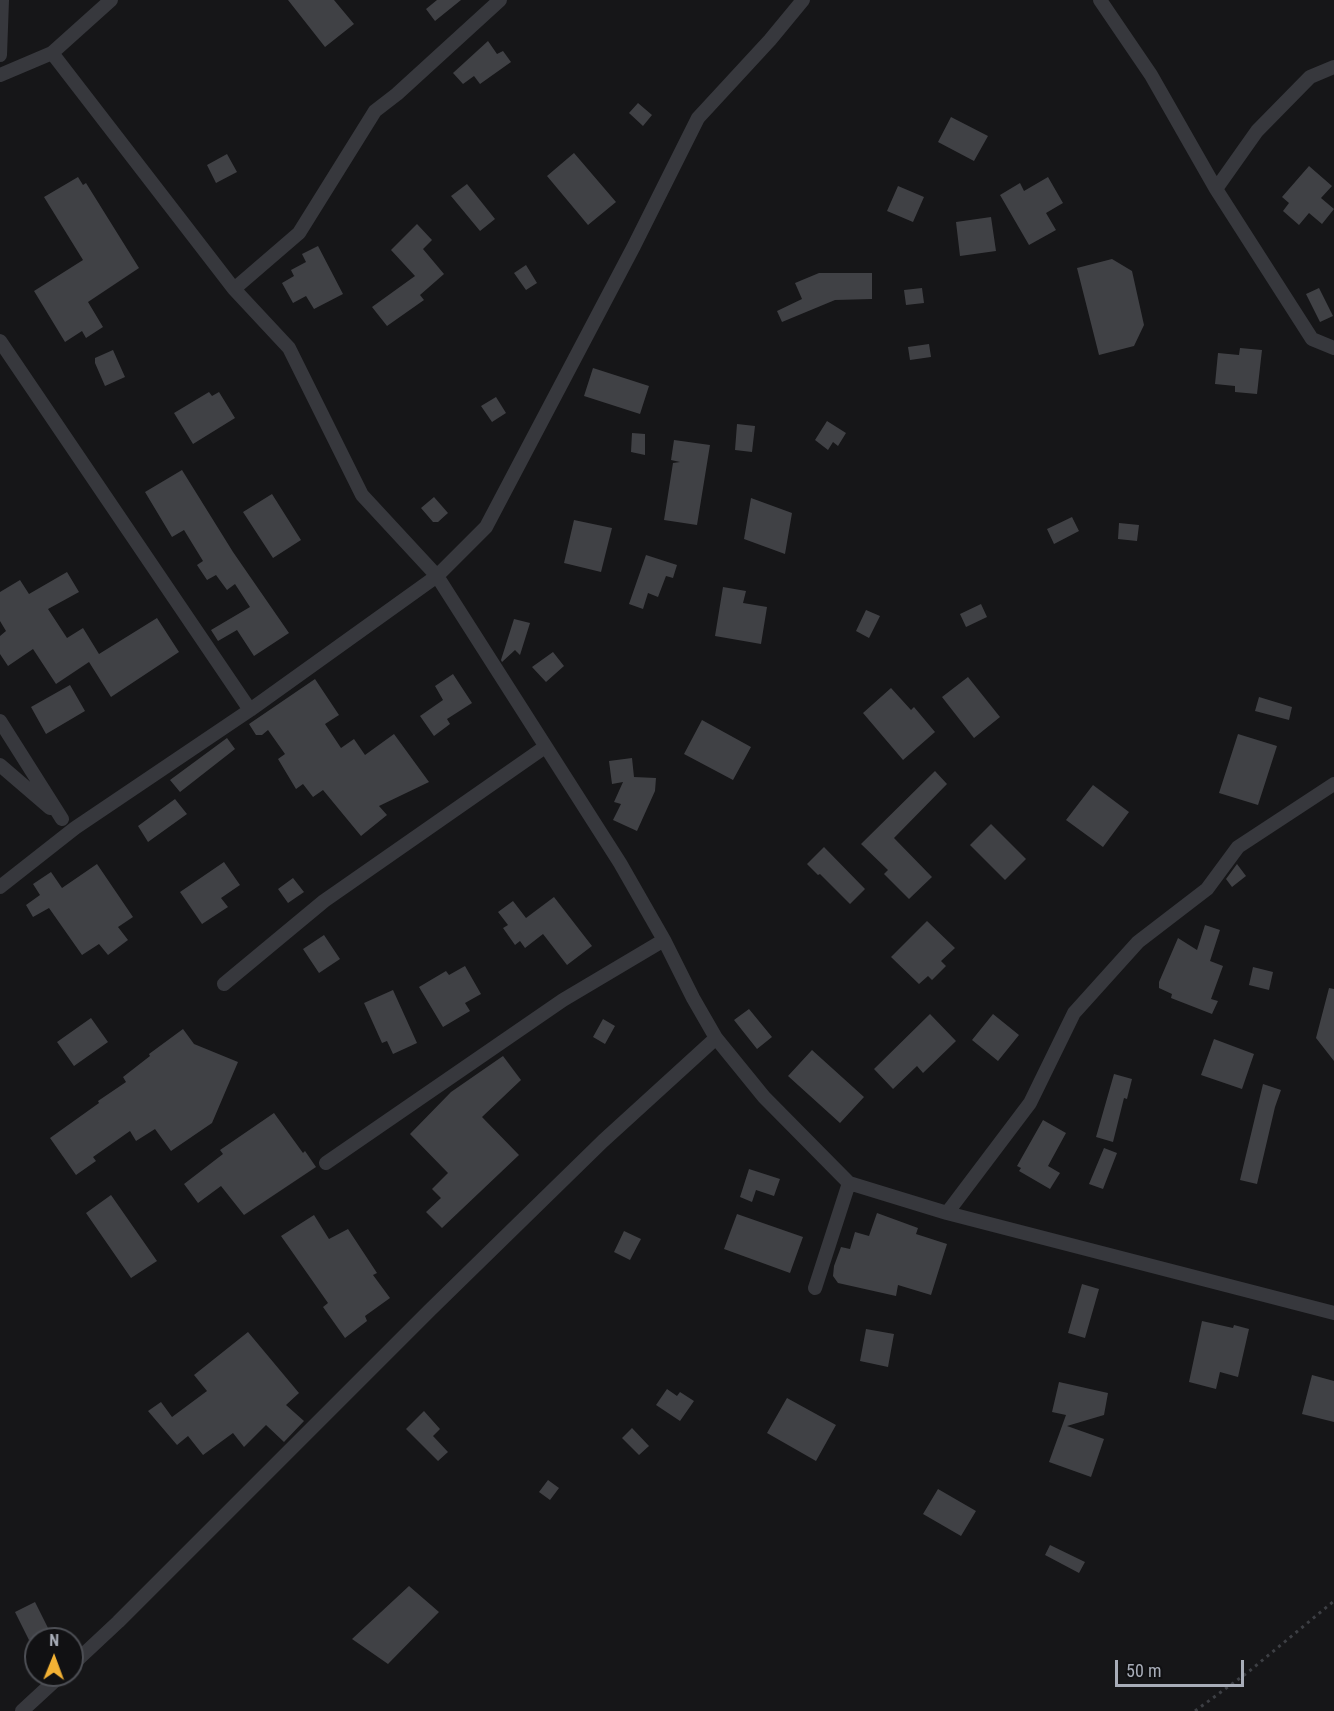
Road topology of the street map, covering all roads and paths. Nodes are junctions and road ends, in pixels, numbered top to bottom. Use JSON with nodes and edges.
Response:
{"nodes":[{"id":1,"x":2,"y":0,"type":"edge"},
{"id":2,"x":111,"y":0,"type":"edge"},
{"id":3,"x":500,"y":0,"type":"edge"},
{"id":4,"x":803,"y":0,"type":"edge"},
{"id":5,"x":1100,"y":0,"type":"edge"},
{"id":6,"x":52,"y":53,"type":"junction"},
{"id":7,"x":0,"y":56,"type":"edge"},
{"id":8,"x":1334,"y":67,"type":"edge"},
{"id":9,"x":0,"y":75,"type":"edge"},
{"id":10,"x":1216,"y":189,"type":"junction"},
{"id":11,"x":234,"y":289,"type":"junction"},
{"id":12,"x":0,"y":341,"type":"edge"},
{"id":13,"x":1334,"y":348,"type":"edge"},
{"id":14,"x":437,"y":576,"type":"junction"},
{"id":15,"x":250,"y":710,"type":"junction"},
{"id":16,"x":0,"y":721,"type":"edge"},
{"id":17,"x":545,"y":747,"type":"junction"},
{"id":18,"x":0,"y":765,"type":"edge"},
{"id":19,"x":1334,"y":784,"type":"edge"},
{"id":20,"x":62,"y":819,"type":"junction"},
{"id":21,"x":75,"y":828,"type":"junction"},
{"id":22,"x":0,"y":887,"type":"edge"},
{"id":23,"x":664,"y":940,"type":"junction"},
{"id":24,"x":224,"y":984,"type":"dead end"},
{"id":25,"x":716,"y":1038,"type":"junction"},
{"id":26,"x":326,"y":1163,"type":"dead end"},
{"id":27,"x":849,"y":1183,"type":"junction"},
{"id":28,"x":947,"y":1213,"type":"junction"},
{"id":29,"x":815,"y":1288,"type":"dead end"},
{"id":30,"x":1334,"y":1313,"type":"edge"},
{"id":31,"x":1334,"y":1601,"type":"edge"},
{"id":32,"x":84,"y":1654,"type":"edge"},
{"id":33,"x":48,"y":1687,"type":"edge"},
{"id":34,"x":22,"y":1711,"type":"edge"},
{"id":35,"x":1195,"y":1711,"type":"edge"}],
"edges":[{"from":1,"to":7,"type":"street"},
{"from":2,"to":6,"type":"street"},
{"from":3,"to":11,"type":"street"},
{"from":4,"to":14,"type":"street"},
{"from":5,"to":10,"type":"street"},
{"from":6,"to":9,"type":"street"},
{"from":6,"to":11,"type":"street"},
{"from":8,"to":10,"type":"street"},
{"from":10,"to":13,"type":"street"},
{"from":11,"to":14,"type":"street"},
{"from":12,"to":15,"type":"street"},
{"from":14,"to":15,"type":"street"},
{"from":14,"to":17,"type":"street"},
{"from":15,"to":21,"type":"street"},
{"from":16,"to":20,"type":"street"},
{"from":17,"to":23,"type":"street"},
{"from":17,"to":24,"type":"street"},
{"from":18,"to":20,"type":"street"},
{"from":19,"to":28,"type":"street"},
{"from":20,"to":21,"type":"street"},
{"from":21,"to":22,"type":"street"},
{"from":23,"to":25,"type":"street"},
{"from":23,"to":26,"type":"street"},
{"from":25,"to":27,"type":"street"},
{"from":25,"to":32,"type":"street"},
{"from":27,"to":28,"type":"street"},
{"from":27,"to":29,"type":"street"},
{"from":28,"to":30,"type":"street"},
{"from":31,"to":35,"type":"path"},
{"from":33,"to":34,"type":"street"}]}
